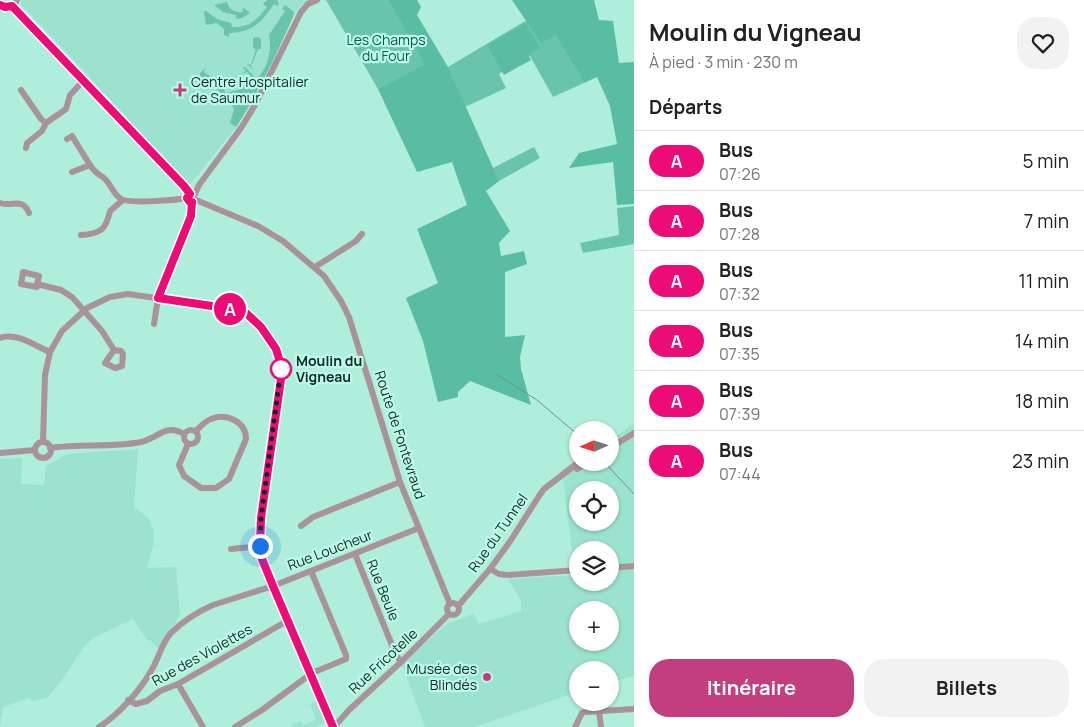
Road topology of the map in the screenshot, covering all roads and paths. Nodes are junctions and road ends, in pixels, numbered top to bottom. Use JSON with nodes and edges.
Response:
{"nodes":[{"id":1,"x":17,"y":0,"type":"edge"},
{"id":2,"x":317,"y":0,"type":"edge"},
{"id":3,"x":0,"y":5,"type":"edge"},
{"id":4,"x":12,"y":6,"type":"junction"},
{"id":5,"x":83,"y":81,"type":"junction"},
{"id":6,"x":20,"y":90,"type":"dead end"},
{"id":7,"x":46,"y":123,"type":"junction"},
{"id":8,"x":68,"y":139,"type":"dead end"},
{"id":9,"x":26,"y":148,"type":"dead end"},
{"id":10,"x":90,"y":165,"type":"junction"},
{"id":11,"x":72,"y":172,"type":"dead end"},
{"id":12,"x":192,"y":197,"type":"junction"},
{"id":13,"x":119,"y":202,"type":"junction"},
{"id":14,"x":0,"y":203,"type":"edge"},
{"id":15,"x":29,"y":213,"type":"dead end"},
{"id":16,"x":362,"y":234,"type":"dead end"},
{"id":17,"x":81,"y":235,"type":"dead end"},
{"id":18,"x":315,"y":267,"type":"junction"},
{"id":19,"x":37,"y":284,"type":"dead end"},
{"id":20,"x":158,"y":298,"type":"junction"},
{"id":21,"x":83,"y":311,"type":"junction"},
{"id":22,"x":154,"y":324,"type":"dead end"},
{"id":23,"x":0,"y":338,"type":"edge"},
{"id":24,"x":114,"y":350,"type":"dead end"},
{"id":25,"x":50,"y":352,"type":"junction"},
{"id":26,"x":196,"y":431,"type":"junction"},
{"id":27,"x":634,"y":431,"type":"edge"},
{"id":28,"x":184,"y":434,"type":"junction"},
{"id":29,"x":619,"y":438,"type":"edge"},
{"id":30,"x":42,"y":442,"type":"junction"},
{"id":31,"x":619,"y":442,"type":"edge"},
{"id":32,"x":188,"y":444,"type":"junction"},
{"id":33,"x":50,"y":448,"type":"junction"},
{"id":34,"x":35,"y":450,"type":"junction"},
{"id":35,"x":0,"y":453,"type":"edge"},
{"id":36,"x":569,"y":470,"type":"edge"},
{"id":37,"x":571,"y":471,"type":"edge"},
{"id":38,"x":560,"y":477,"type":"junction"},
{"id":39,"x":400,"y":482,"type":"junction"},
{"id":40,"x":301,"y":526,"type":"dead end"},
{"id":41,"x":419,"y":528,"type":"junction"},
{"id":42,"x":260,"y":546,"type":"junction"},
{"id":43,"x":231,"y":549,"type":"dead end"},
{"id":44,"x":355,"y":554,"type":"junction"},
{"id":45,"x":634,"y":566,"type":"edge"},
{"id":46,"x":619,"y":567,"type":"edge"},
{"id":47,"x":490,"y":568,"type":"junction"},
{"id":48,"x":569,"y":570,"type":"edge"},
{"id":49,"x":311,"y":571,"type":"junction"},
{"id":50,"x":273,"y":586,"type":"junction"},
{"id":51,"x":450,"y":604,"type":"junction"},
{"id":52,"x":458,"y":606,"type":"junction"},
{"id":53,"x":449,"y":614,"type":"junction"},
{"id":54,"x":287,"y":621,"type":"junction"},
{"id":55,"x":401,"y":662,"type":"junction"},
{"id":56,"x":310,"y":674,"type":"junction"},
{"id":57,"x":178,"y":684,"type":"junction"},
{"id":58,"x":128,"y":700,"type":"junction"},
{"id":59,"x":634,"y":709,"type":"edge"},
{"id":60,"x":619,"y":710,"type":"edge"},
{"id":61,"x":599,"y":711,"type":"joint"},
{"id":62,"x":336,"y":726,"type":"edge"},
{"id":63,"x":99,"y":727,"type":"edge"},
{"id":64,"x":203,"y":727,"type":"edge"},
{"id":65,"x":236,"y":727,"type":"edge"},
{"id":66,"x":575,"y":727,"type":"edge"},
{"id":67,"x":601,"y":727,"type":"edge"}],
"edges":[{"from":1,"to":4,"type":"street"},
{"from":2,"to":12,"type":"street"},
{"from":3,"to":4,"type":"street"},
{"from":4,"to":5,"type":"street","name":"Route de Fontevraud"},
{"from":5,"to":7,"type":"street"},
{"from":5,"to":12,"type":"street","name":"Route de Fontevraud"},
{"from":6,"to":7,"type":"street"},
{"from":7,"to":9,"type":"street"},
{"from":8,"to":10,"type":"street"},
{"from":10,"to":11,"type":"street"},
{"from":10,"to":13,"type":"street"},
{"from":12,"to":13,"type":"street"},
{"from":12,"to":18,"type":"street","name":"Route de Fontevraud"},
{"from":12,"to":20,"type":"street"},
{"from":13,"to":17,"type":"street"},
{"from":14,"to":15,"type":"street"},
{"from":16,"to":18,"type":"street"},
{"from":18,"to":39,"type":"street","name":"Route de Fontevraud"},
{"from":19,"to":21,"type":"street"},
{"from":20,"to":21,"type":"street"},
{"from":20,"to":22,"type":"street"},
{"from":20,"to":42,"type":"street"},
{"from":21,"to":24,"type":"street"},
{"from":21,"to":25,"type":"street"},
{"from":23,"to":25,"type":"street"},
{"from":25,"to":30,"type":"street"},
{"from":26,"to":28,"type":"street"},
{"from":26,"to":32,"type":"street"},
{"from":26,"to":32,"type":"street"},
{"from":27,"to":29,"type":"street"},
{"from":27,"to":31,"type":"street"},
{"from":28,"to":32,"type":"street"},
{"from":28,"to":33,"type":"street"},
{"from":30,"to":33,"type":"street"},
{"from":30,"to":34,"type":"street"},
{"from":33,"to":34,"type":"street"},
{"from":34,"to":35,"type":"street"},
{"from":36,"to":38,"type":"street","name":"Rue du Tunnel"},
{"from":37,"to":38,"type":"street","name":"Rue du Tunnel"},
{"from":38,"to":47,"type":"street","name":"Rue du Tunnel"},
{"from":39,"to":40,"type":"street"},
{"from":39,"to":41,"type":"street","name":"Route de Fontevraud"},
{"from":41,"to":44,"type":"street","name":"Rue Loucheur"},
{"from":41,"to":51,"type":"street","name":"Route de Fontevraud"},
{"from":42,"to":43,"type":"street"},
{"from":42,"to":50,"type":"street"},
{"from":44,"to":49,"type":"street","name":"Rue Loucheur"},
{"from":44,"to":55,"type":"street","name":"Rue Beule"},
{"from":45,"to":46,"type":"street"},
{"from":47,"to":48,"type":"street"},
{"from":47,"to":52,"type":"street","name":"Rue du Tunnel"},
{"from":49,"to":50,"type":"street","name":"Rue Loucheur"},
{"from":49,"to":56,"type":"street"},
{"from":50,"to":54,"type":"street"},
{"from":50,"to":58,"type":"street","name":"Rue Loucheur"},
{"from":51,"to":52,"type":"street"},
{"from":51,"to":53,"type":"street"},
{"from":52,"to":53,"type":"street"},
{"from":53,"to":55,"type":"street","name":"Rue Fricotelle"},
{"from":54,"to":56,"type":"street"},
{"from":54,"to":57,"type":"street","name":"Rue des Violettes"},
{"from":55,"to":62,"type":"street","name":"Rue Fricotelle"},
{"from":56,"to":62,"type":"street"},
{"from":56,"to":65,"type":"street"},
{"from":57,"to":58,"type":"street","name":"Rue des Violettes"},
{"from":57,"to":64,"type":"street"},
{"from":58,"to":63,"type":"street","name":"Rue Loucheur"},
{"from":59,"to":60,"type":"street"},
{"from":61,"to":66,"type":"street"},
{"from":61,"to":67,"type":"street"}]}
